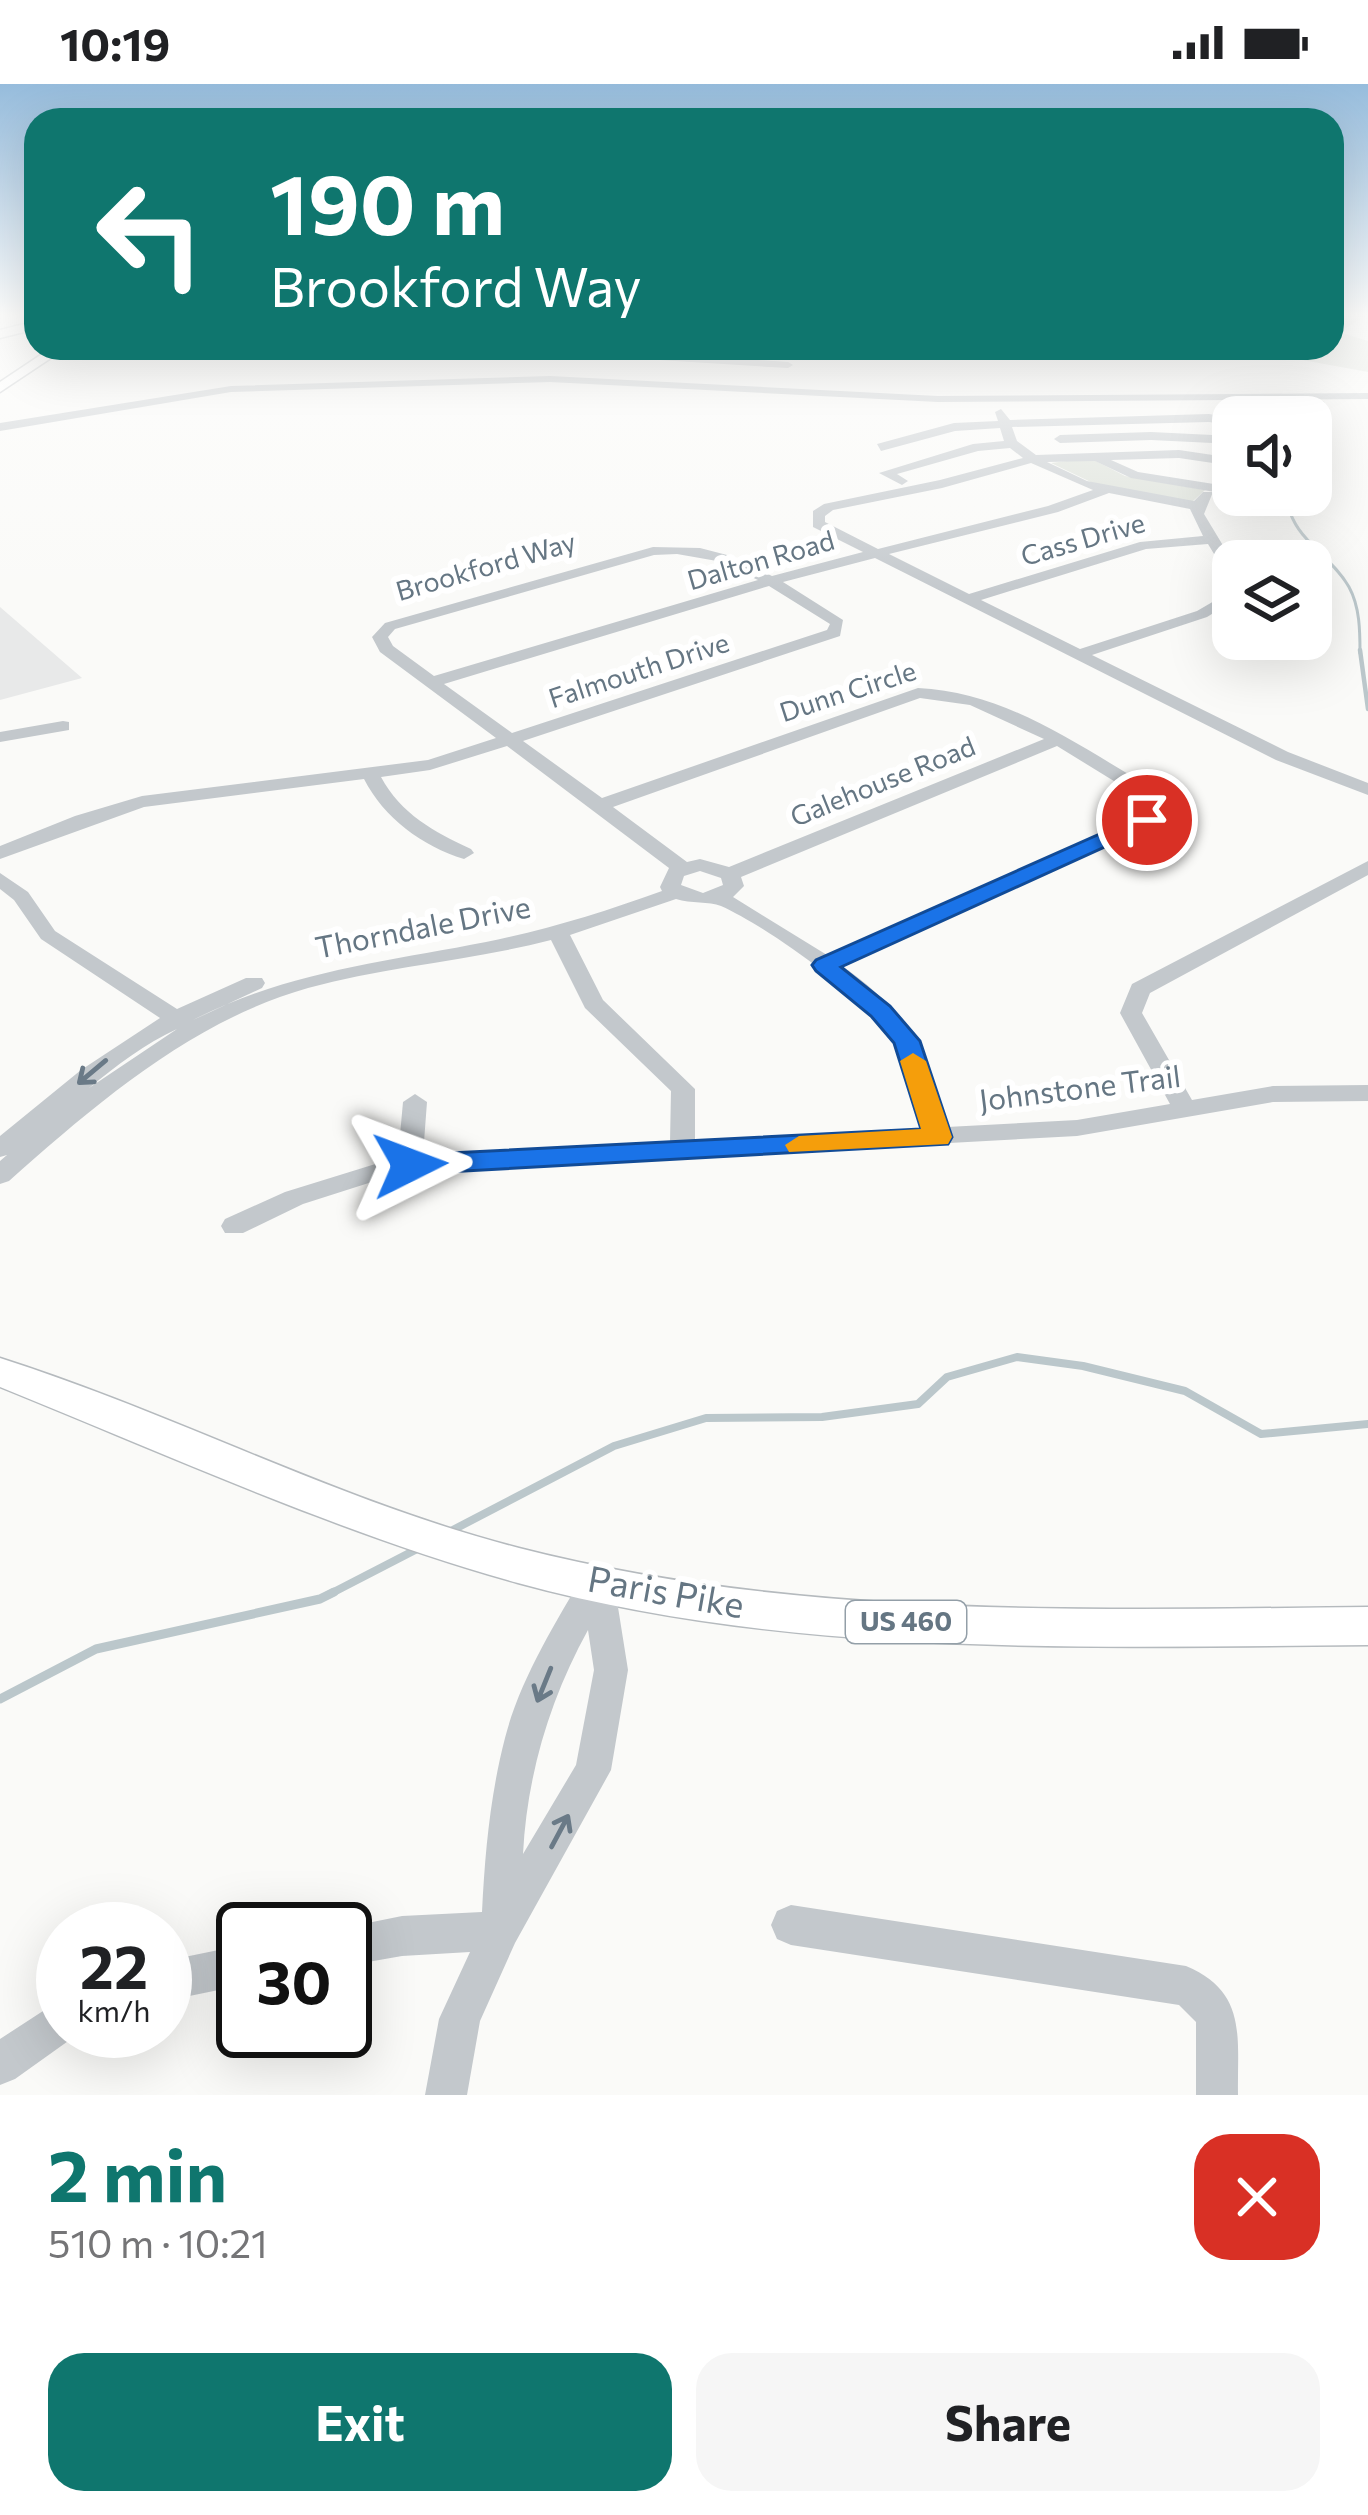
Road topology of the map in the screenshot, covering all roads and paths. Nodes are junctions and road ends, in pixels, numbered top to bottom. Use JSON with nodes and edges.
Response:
{"nodes":[{"id":1,"x":108,"y":409,"type":"edge"},
{"id":2,"x":998,"y":409,"type":"edge"},
{"id":3,"x":1032,"y":409,"type":"edge"},
{"id":4,"x":1212,"y":418,"type":"edge"},
{"id":5,"x":1040,"y":422,"type":"junction"},
{"id":6,"x":1005,"y":424,"type":"junction"},
{"id":7,"x":0,"y":427,"type":"edge"},
{"id":8,"x":1060,"y":439,"type":"junction"},
{"id":9,"x":1212,"y":439,"type":"edge"},
{"id":10,"x":1012,"y":444,"type":"junction"},
{"id":11,"x":881,"y":447,"type":"dead end"},
{"id":12,"x":1089,"y":454,"type":"junction"},
{"id":13,"x":1033,"y":459,"type":"junction"},
{"id":14,"x":1212,"y":461,"type":"edge"},
{"id":15,"x":902,"y":481,"type":"dead end"},
{"id":16,"x":1212,"y":488,"type":"edge"},
{"id":17,"x":1105,"y":490,"type":"junction"},
{"id":18,"x":1212,"y":491,"type":"edge"},
{"id":19,"x":1197,"y":506,"type":"junction"},
{"id":20,"x":1213,"y":539,"type":"joint"},
{"id":21,"x":878,"y":554,"type":"junction"},
{"id":22,"x":770,"y":582,"type":"junction"},
{"id":23,"x":968,"y":599,"type":"junction"},
{"id":24,"x":1212,"y":608,"type":"edge"},
{"id":25,"x":1079,"y":654,"type":"junction"},
{"id":26,"x":432,"y":682,"type":"junction"},
{"id":27,"x":63,"y":725,"type":"dead end"},
{"id":28,"x":0,"y":737,"type":"edge"},
{"id":29,"x":510,"y":741,"type":"junction"},
{"id":30,"x":1055,"y":741,"type":"junction"},
{"id":31,"x":371,"y":775,"type":"junction"},
{"id":32,"x":1368,"y":789,"type":"edge"},
{"id":33,"x":601,"y":805,"type":"junction"},
{"id":34,"x":0,"y":839,"type":"edge"},
{"id":35,"x":0,"y":853,"type":"edge"},
{"id":36,"x":464,"y":853,"type":"dead end"},
{"id":37,"x":682,"y":868,"type":"junction"},
{"id":38,"x":1368,"y":868,"type":"edge"},
{"id":39,"x":730,"y":874,"type":"junction"},
{"id":40,"x":0,"y":879,"type":"edge"},
{"id":41,"x":676,"y":892,"type":"junction"},
{"id":42,"x":720,"y":897,"type":"junction"},
{"id":43,"x":556,"y":931,"type":"junction"},
{"id":44,"x":359,"y":960,"type":"junction"},
{"id":45,"x":824,"y":965,"type":"junction"},
{"id":46,"x":172,"y":1017,"type":"junction"},
{"id":47,"x":193,"y":1031,"type":"junction"},
{"id":48,"x":1368,"y":1093,"type":"edge"},
{"id":49,"x":415,"y":1102,"type":"dead end"},
{"id":50,"x":1185,"y":1111,"type":"junction"},
{"id":51,"x":938,"y":1137,"type":"junction"},
{"id":52,"x":0,"y":1150,"type":"edge"},
{"id":53,"x":682,"y":1152,"type":"junction"},
{"id":54,"x":410,"y":1165,"type":"junction"},
{"id":55,"x":0,"y":1175,"type":"edge"},
{"id":56,"x":234,"y":1226,"type":"dead end"},
{"id":57,"x":0,"y":1372,"type":"edge"},
{"id":58,"x":597,"y":1582,"type":"junction"},
{"id":59,"x":1368,"y":1626,"type":"edge"},
{"id":60,"x":791,"y":1925,"type":"dead end"},
{"id":61,"x":500,"y":1931,"type":"junction"},
{"id":62,"x":372,"y":1941,"type":"edge"},
{"id":63,"x":36,"y":2038,"type":"edge"},
{"id":64,"x":0,"y":2064,"type":"edge"},
{"id":65,"x":446,"y":2095,"type":"edge"},
{"id":66,"x":1217,"y":2095,"type":"edge"}],
"edges":[{"from":1,"to":7,"type":"street"},
{"from":2,"to":6,"type":"street"},
{"from":3,"to":5,"type":"street"},
{"from":4,"to":5,"type":"street"},
{"from":5,"to":6,"type":"street"},
{"from":5,"to":8,"type":"street"},
{"from":6,"to":10,"type":"street"},
{"from":6,"to":11,"type":"street"},
{"from":8,"to":9,"type":"street"},
{"from":8,"to":12,"type":"street"},
{"from":10,"to":13,"type":"street"},
{"from":10,"to":15,"type":"street"},
{"from":12,"to":13,"type":"street"},
{"from":12,"to":14,"type":"street"},
{"from":12,"to":16,"type":"street"},
{"from":13,"to":17,"type":"street"},
{"from":13,"to":21,"type":"street"},
{"from":17,"to":19,"type":"street"},
{"from":17,"to":21,"type":"street","name":"Dalton Road"},
{"from":18,"to":19,"type":"street"},
{"from":19,"to":20,"type":"street"},
{"from":20,"to":23,"type":"street","name":"Cass Drive"},
{"from":21,"to":22,"type":"street","name":"Dalton Road"},
{"from":21,"to":23,"type":"street"},
{"from":22,"to":26,"type":"street","name":"Dalton Road"},
{"from":22,"to":26,"type":"street","name":"Brookford Way"},
{"from":22,"to":29,"type":"street","name":"Falmouth Drive"},
{"from":23,"to":25,"type":"street"},
{"from":24,"to":25,"type":"street"},
{"from":25,"to":32,"type":"street"},
{"from":26,"to":29,"type":"street","name":"Brookford Way"},
{"from":27,"to":28,"type":"street"},
{"from":29,"to":31,"type":"street","name":"Falmouth Drive"},
{"from":29,"to":33,"type":"street","name":"Brookford Way"},
{"from":30,"to":33,"type":"street","name":"Dunn Circle"},
{"from":30,"to":39,"type":"street","name":"Galehouse Road"},
{"from":30,"to":45,"type":"street","name":"Dunn Circle"},
{"from":31,"to":34,"type":"street","name":"Falmouth Drive"},
{"from":31,"to":35,"type":"street","name":"Falmouth Drive"},
{"from":31,"to":36,"type":"street"},
{"from":33,"to":37,"type":"street","name":"Brookford Way"},
{"from":37,"to":39,"type":"street"},
{"from":37,"to":41,"type":"street"},
{"from":38,"to":50,"type":"street"},
{"from":39,"to":42,"type":"street"},
{"from":40,"to":46,"type":"street"},
{"from":41,"to":42,"type":"street"},
{"from":41,"to":43,"type":"street","name":"Thorndale Drive"},
{"from":42,"to":45,"type":"street"},
{"from":43,"to":44,"type":"street","name":"Thorndale Drive"},
{"from":43,"to":53,"type":"street"},
{"from":44,"to":46,"type":"street","name":"Thorndale Drive"},
{"from":44,"to":47,"type":"street","name":"Thorndale Drive"},
{"from":45,"to":51,"type":"street"},
{"from":46,"to":47,"type":"street"},
{"from":46,"to":52,"type":"street","name":"Thorndale Drive","one_way":true},
{"from":47,"to":55,"type":"street","name":"Thorndale Drive"},
{"from":48,"to":50,"type":"street","name":"Johnstone Trail"},
{"from":49,"to":54,"type":"street"},
{"from":50,"to":51,"type":"street","name":"Johnstone Trail"},
{"from":51,"to":53,"type":"street","name":"Johnstone Trail"},
{"from":53,"to":54,"type":"street","name":"Johnstone Trail"},
{"from":54,"to":56,"type":"street","name":"Johnstone Trail"},
{"from":57,"to":58,"type":"main road","name":"Paris Pike","number":"US 460"},
{"from":58,"to":59,"type":"main road","name":"Paris Pike","number":"US 460"},
{"from":58,"to":61,"type":"street","one_way":true},
{"from":61,"to":58,"type":"street","one_way":true},
{"from":60,"to":66,"type":"street"},
{"from":61,"to":62,"type":"street"},
{"from":61,"to":65,"type":"street"},
{"from":63,"to":64,"type":"street"}]}
